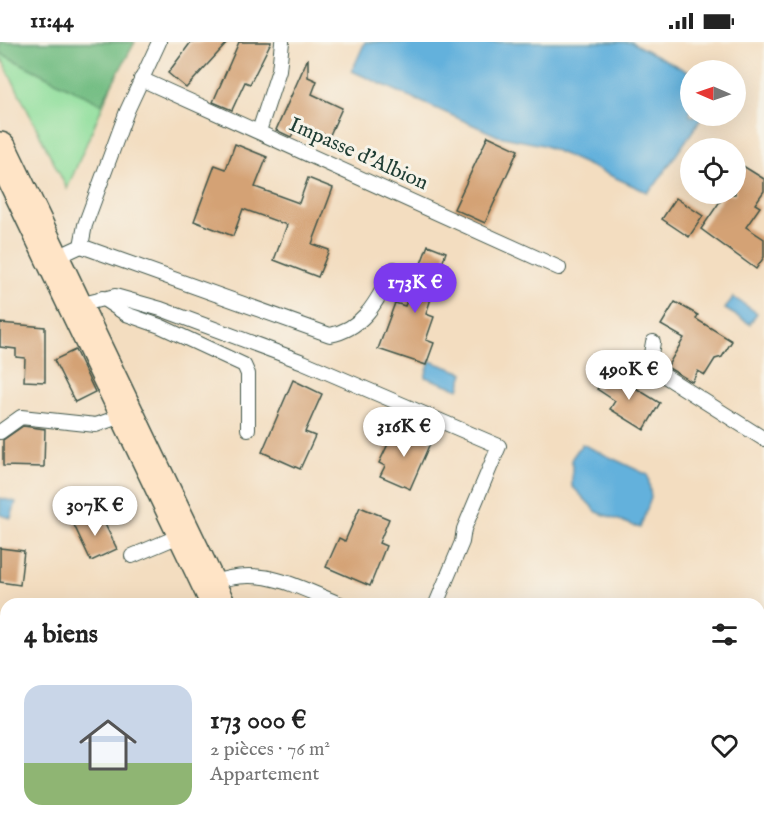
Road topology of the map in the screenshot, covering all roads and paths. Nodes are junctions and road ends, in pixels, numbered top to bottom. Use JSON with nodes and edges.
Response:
{"nodes":[{"id":1,"x":159,"y":42,"type":"edge"},
{"id":2,"x":282,"y":42,"type":"edge"},
{"id":3,"x":141,"y":79,"type":"junction"},
{"id":4,"x":259,"y":131,"type":"junction"},
{"id":5,"x":0,"y":148,"type":"edge"},
{"id":6,"x":67,"y":253,"type":"junction"},
{"id":7,"x":559,"y":268,"type":"dead end"},
{"id":8,"x":394,"y":269,"type":"dead end"},
{"id":9,"x":89,"y":302,"type":"junction"},
{"id":10,"x":653,"y":342,"type":"dead end"},
{"id":11,"x":127,"y":414,"type":"junction"},
{"id":12,"x":248,"y":429,"type":"dead end"},
{"id":13,"x":0,"y":432,"type":"edge"},
{"id":14,"x":764,"y":439,"type":"edge"},
{"id":15,"x":184,"y":534,"type":"junction"},
{"id":16,"x":132,"y":556,"type":"dead end"},
{"id":17,"x":213,"y":594,"type":"edge"},
{"id":18,"x":323,"y":598,"type":"edge"},
{"id":19,"x":438,"y":598,"type":"edge"}],
"edges":[{"from":1,"to":3,"type":"lane"},
{"from":2,"to":4,"type":"lane"},
{"from":3,"to":4,"type":"lane","name":"Impasse d'Albion"},
{"from":3,"to":6,"type":"lane"},
{"from":4,"to":7,"type":"lane","name":"Impasse d'Albion"},
{"from":5,"to":6,"type":"main road"},
{"from":6,"to":8,"type":"lane"},
{"from":6,"to":9,"type":"main road"},
{"from":9,"to":11,"type":"main road"},
{"from":9,"to":12,"type":"lane"},
{"from":9,"to":19,"type":"lane"},
{"from":10,"to":14,"type":"lane"},
{"from":11,"to":13,"type":"lane"},
{"from":11,"to":15,"type":"main road"},
{"from":15,"to":16,"type":"lane"},
{"from":15,"to":17,"type":"main road"},
{"from":17,"to":18,"type":"lane"}]}
